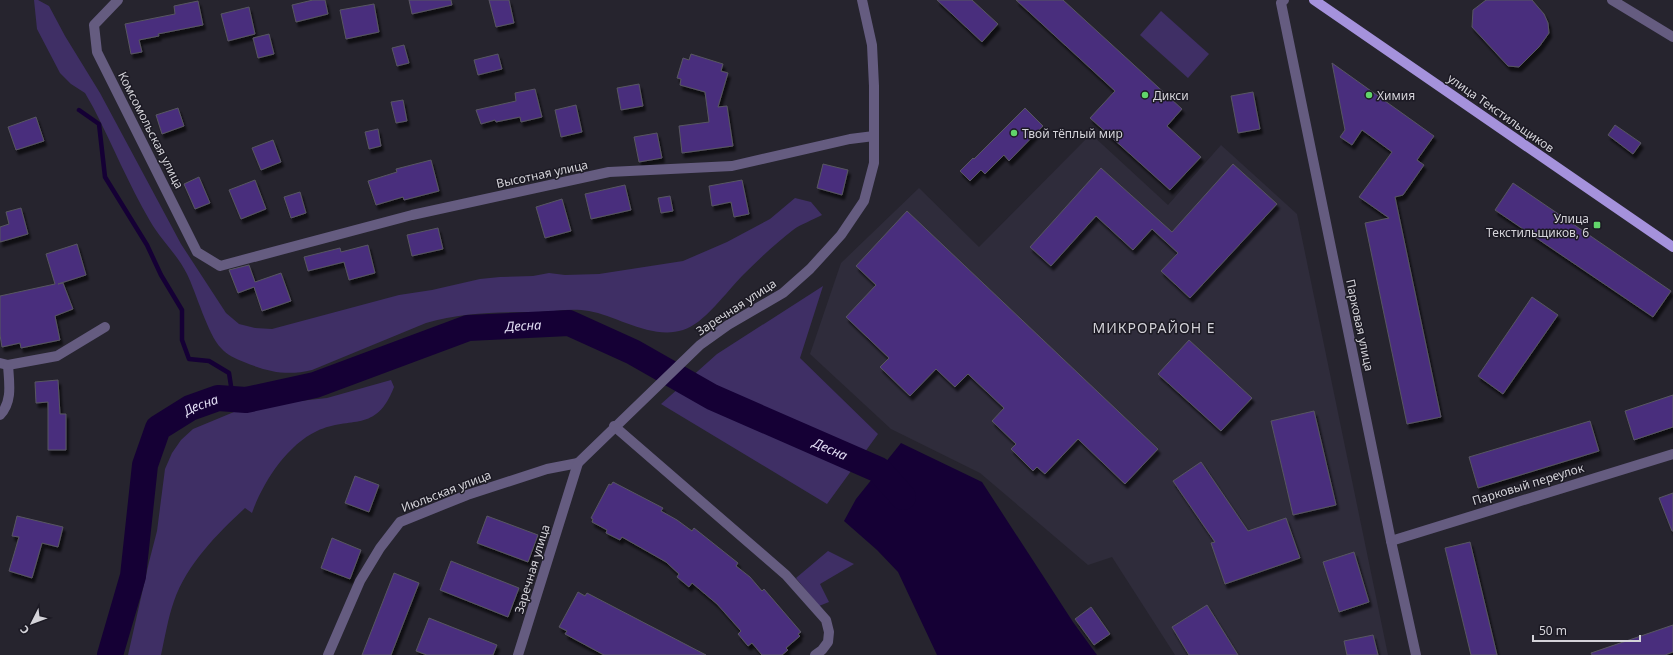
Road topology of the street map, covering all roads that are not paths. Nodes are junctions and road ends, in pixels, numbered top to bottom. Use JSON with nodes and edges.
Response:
{"nodes":[{"id":1,"x":118,"y":0,"type":"edge"},
{"id":2,"x":862,"y":0,"type":"edge"},
{"id":3,"x":1284,"y":0,"type":"edge"},
{"id":4,"x":1314,"y":0,"type":"edge"},
{"id":5,"x":1612,"y":0,"type":"edge"},
{"id":6,"x":1673,"y":37,"type":"edge"},
{"id":7,"x":874,"y":136,"type":"junction"},
{"id":8,"x":1673,"y":246,"type":"edge"},
{"id":9,"x":220,"y":266,"type":"joint"},
{"id":10,"x":105,"y":327,"type":"dead end"},
{"id":11,"x":4,"y":364,"type":"edge"},
{"id":12,"x":0,"y":415,"type":"edge"},
{"id":13,"x":614,"y":426,"type":"junction"},
{"id":14,"x":1673,"y":454,"type":"edge"},
{"id":15,"x":578,"y":463,"type":"junction"},
{"id":16,"x":1391,"y":540,"type":"junction"},
{"id":17,"x":328,"y":655,"type":"edge"},
{"id":18,"x":518,"y":655,"type":"edge"},
{"id":19,"x":815,"y":655,"type":"edge"},
{"id":20,"x":1416,"y":655,"type":"edge"}],
"edges":[{"from":1,"to":9,"type":"street","name":"Комсомольская улица"},
{"from":2,"to":7,"type":"street","name":"Заречная улица"},
{"from":3,"to":16,"type":"street","name":"Парковая улица"},
{"from":4,"to":8,"type":"main road","name":"улица Текстильщиков"},
{"from":5,"to":6,"type":"street"},
{"from":7,"to":9,"type":"street","name":"Высотная улица"},
{"from":7,"to":13,"type":"street","name":"Заречная улица"},
{"from":10,"to":11,"type":"street"},
{"from":11,"to":12,"type":"street"},
{"from":13,"to":15,"type":"street","name":"Заречная улица"},
{"from":13,"to":19,"type":"street"},
{"from":14,"to":16,"type":"street","name":"Парковый переулок"},
{"from":15,"to":17,"type":"street","name":"Июльская улица"},
{"from":15,"to":18,"type":"street","name":"Заречная улица"},
{"from":16,"to":20,"type":"street","name":"Парковая улица"}]}
